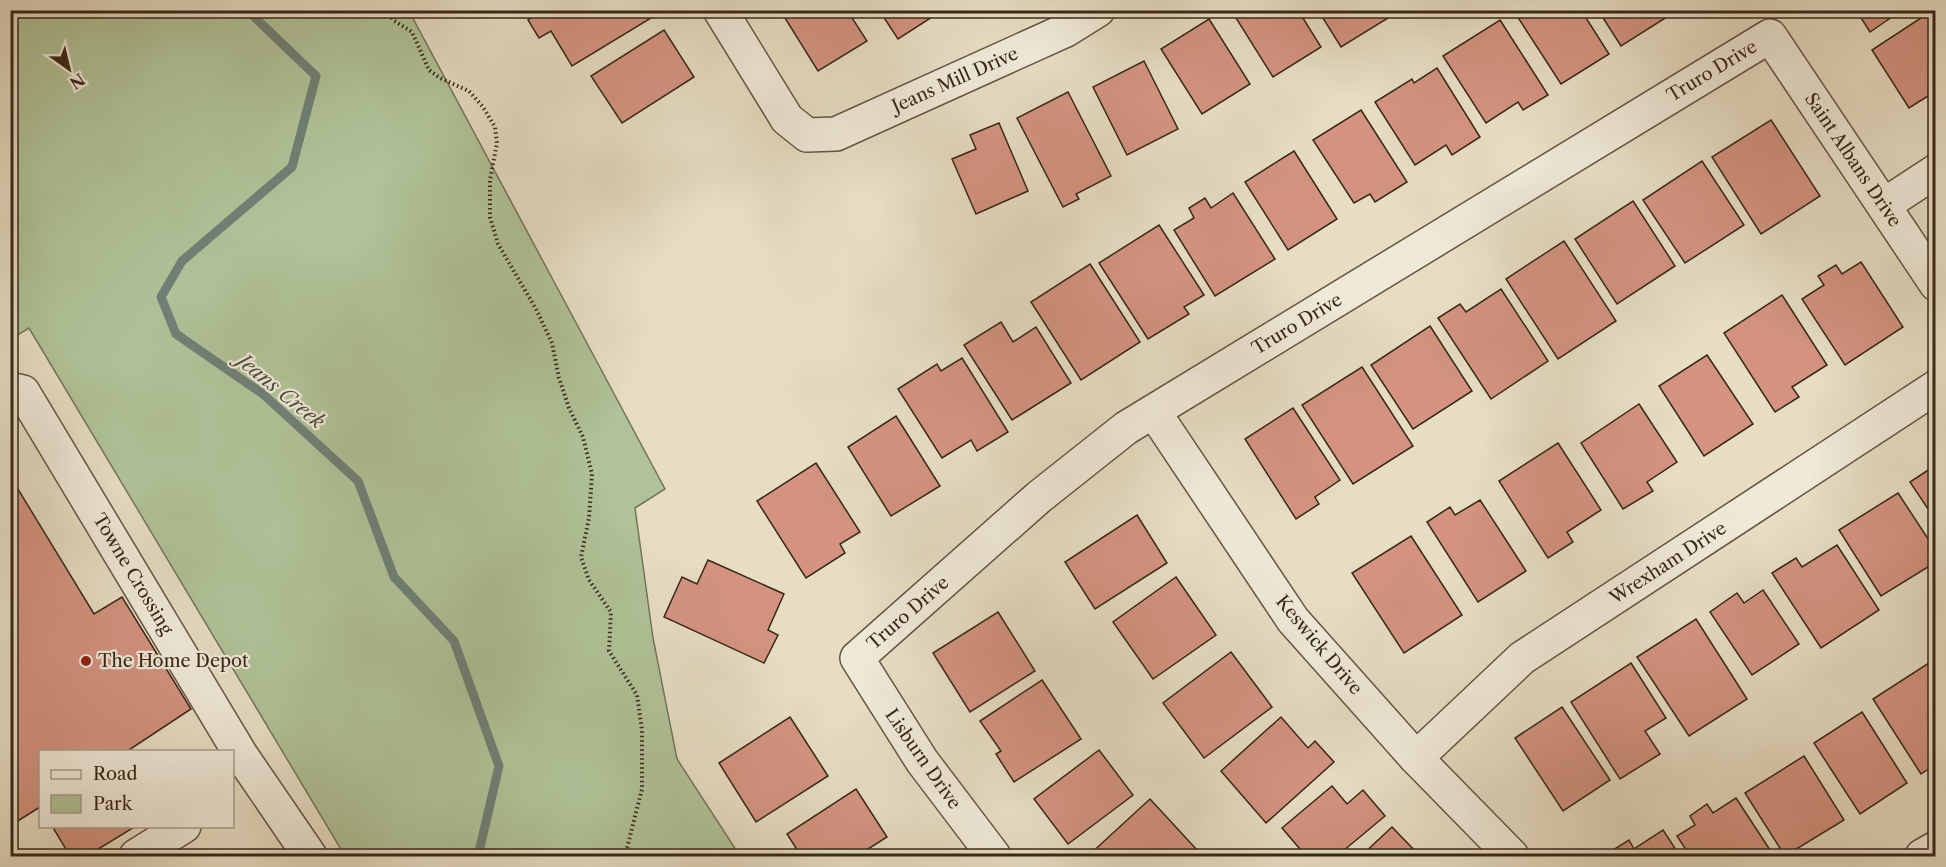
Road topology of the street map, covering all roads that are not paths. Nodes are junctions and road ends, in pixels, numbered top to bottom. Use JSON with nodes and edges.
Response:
{"nodes":[{"id":1,"x":720,"y":10,"type":"edge"},
{"id":2,"x":1098,"y":10,"type":"edge"},
{"id":3,"x":1770,"y":36,"type":"joint"},
{"id":4,"x":1935,"y":171,"type":"edge"},
{"id":5,"x":1884,"y":205,"type":"junction"},
{"id":6,"x":1935,"y":284,"type":"edge"},
{"id":7,"x":1935,"y":387,"type":"edge"},
{"id":8,"x":10,"y":389,"type":"edge"},
{"id":9,"x":1154,"y":412,"type":"junction"},
{"id":10,"x":857,"y":658,"type":"joint"},
{"id":11,"x":233,"y":750,"type":"edge"},
{"id":12,"x":237,"y":757,"type":"edge"},
{"id":13,"x":1416,"y":758,"type":"junction"},
{"id":14,"x":181,"y":828,"type":"edge"},
{"id":15,"x":1935,"y":848,"type":"edge"},
{"id":16,"x":136,"y":856,"type":"edge"},
{"id":17,"x":310,"y":856,"type":"edge"},
{"id":18,"x":994,"y":856,"type":"edge"},
{"id":19,"x":1512,"y":856,"type":"edge"},
{"id":20,"x":1922,"y":856,"type":"edge"}],
"edges":[{"from":1,"to":2,"type":"street","name":"Jeans Mill Drive"},
{"from":3,"to":5,"type":"street","name":"Saint Albans Drive"},
{"from":3,"to":9,"type":"street","name":"Truro Drive"},
{"from":4,"to":5,"type":"street"},
{"from":5,"to":6,"type":"street","name":"Saint Albans Drive"},
{"from":7,"to":13,"type":"street","name":"Wrexham Drive"},
{"from":8,"to":11,"type":"street","name":"Towne Crossing"},
{"from":9,"to":10,"type":"street","name":"Truro Drive"},
{"from":9,"to":13,"type":"street","name":"Keswick Drive"},
{"from":10,"to":18,"type":"street","name":"Lisburn Drive"},
{"from":12,"to":17,"type":"street","name":"Towne Crossing"},
{"from":13,"to":19,"type":"street","name":"Keswick Drive"},
{"from":14,"to":16,"type":"street"},
{"from":15,"to":20,"type":"street"}]}
